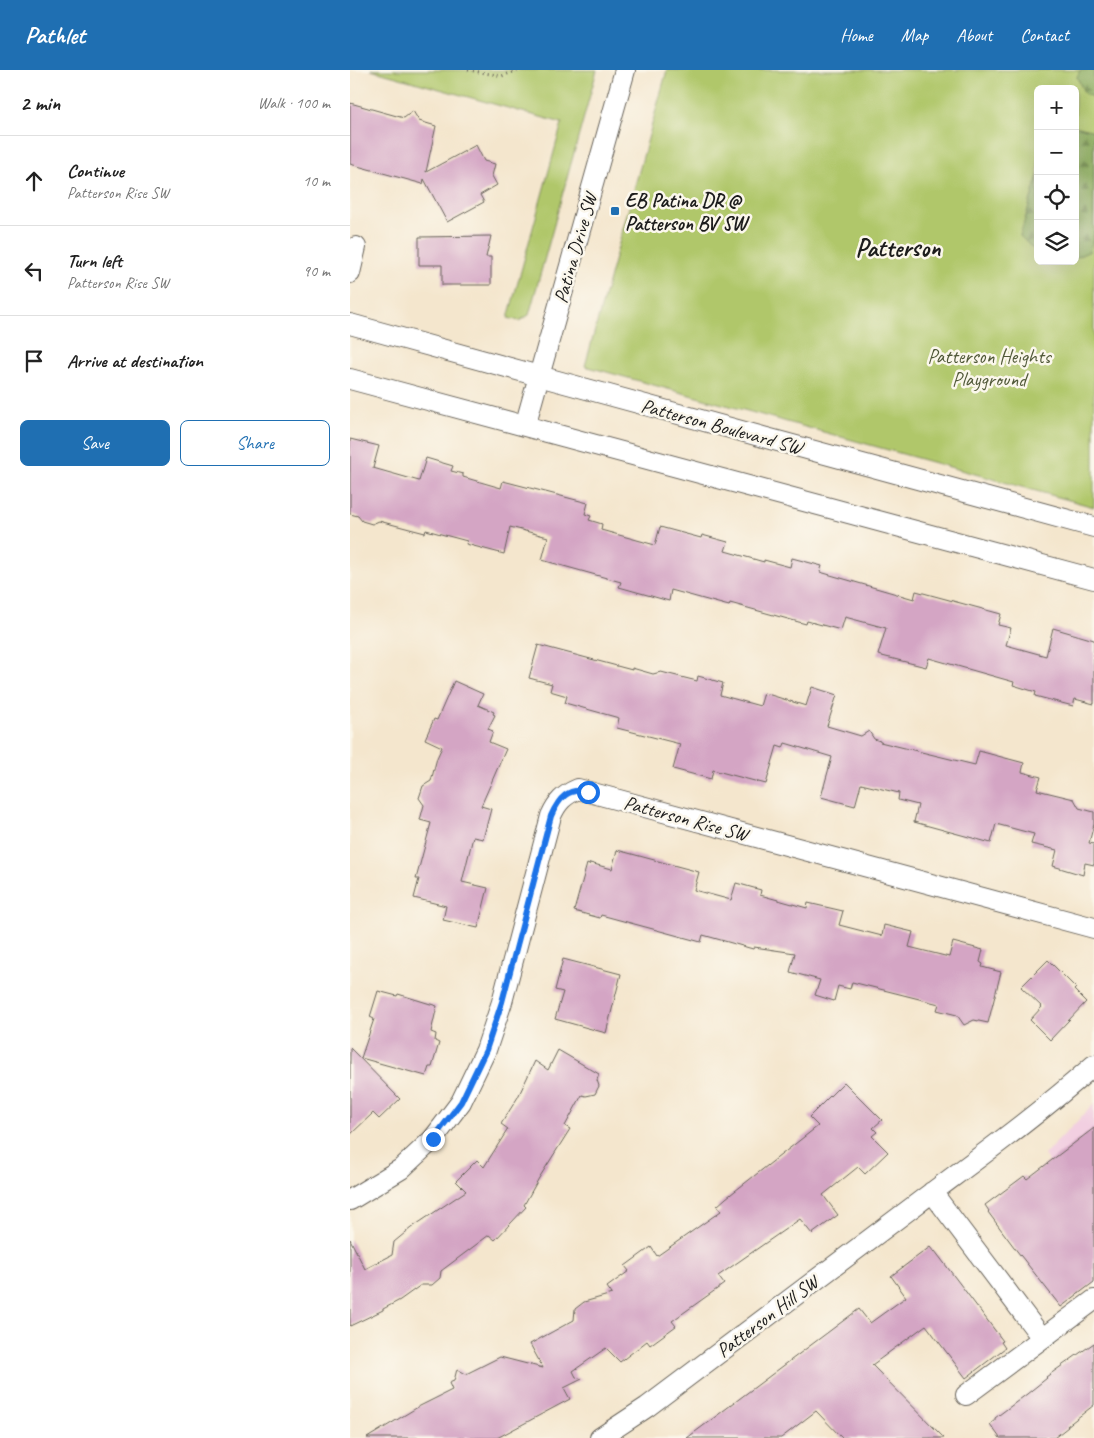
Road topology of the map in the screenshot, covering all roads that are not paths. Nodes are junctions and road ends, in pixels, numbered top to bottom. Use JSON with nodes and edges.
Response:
{"nodes":[{"id":1,"x":625,"y":70,"type":"edge"},
{"id":2,"x":356,"y":247,"type":"dead end"},
{"id":3,"x":350,"y":273,"type":"edge"},
{"id":4,"x":350,"y":324,"type":"edge"},
{"id":5,"x":539,"y":376,"type":"junction"},
{"id":6,"x":350,"y":379,"type":"edge"},
{"id":7,"x":525,"y":426,"type":"junction"},
{"id":8,"x":1094,"y":527,"type":"edge"},
{"id":9,"x":1094,"y":579,"type":"edge"},
{"id":10,"x":1094,"y":928,"type":"edge"},
{"id":11,"x":1094,"y":1066,"type":"edge"},
{"id":12,"x":932,"y":1192,"type":"junction"},
{"id":13,"x":350,"y":1200,"type":"edge"},
{"id":14,"x":1094,"y":1300,"type":"edge"},
{"id":15,"x":1042,"y":1338,"type":"junction"},
{"id":16,"x":966,"y":1395,"type":"dead end"},
{"id":17,"x":600,"y":1438,"type":"edge"}],
"edges":[{"from":1,"to":5,"type":"street","name":"Patina Drive SW"},
{"from":2,"to":3,"type":"street"},
{"from":4,"to":5,"type":"street","name":"Patterson Boulevard SW"},
{"from":5,"to":7,"type":"street","name":"Patina Drive SW"},
{"from":5,"to":8,"type":"street","name":"Patterson Boulevard SW"},
{"from":6,"to":7,"type":"street"},
{"from":7,"to":9,"type":"street"},
{"from":10,"to":13,"type":"street","name":"Patterson Rise SW"},
{"from":11,"to":12,"type":"street","name":"Patterson Hill SW"},
{"from":12,"to":15,"type":"street"},
{"from":12,"to":17,"type":"street","name":"Patterson Hill SW"},
{"from":14,"to":15,"type":"street"},
{"from":15,"to":16,"type":"street"}]}
